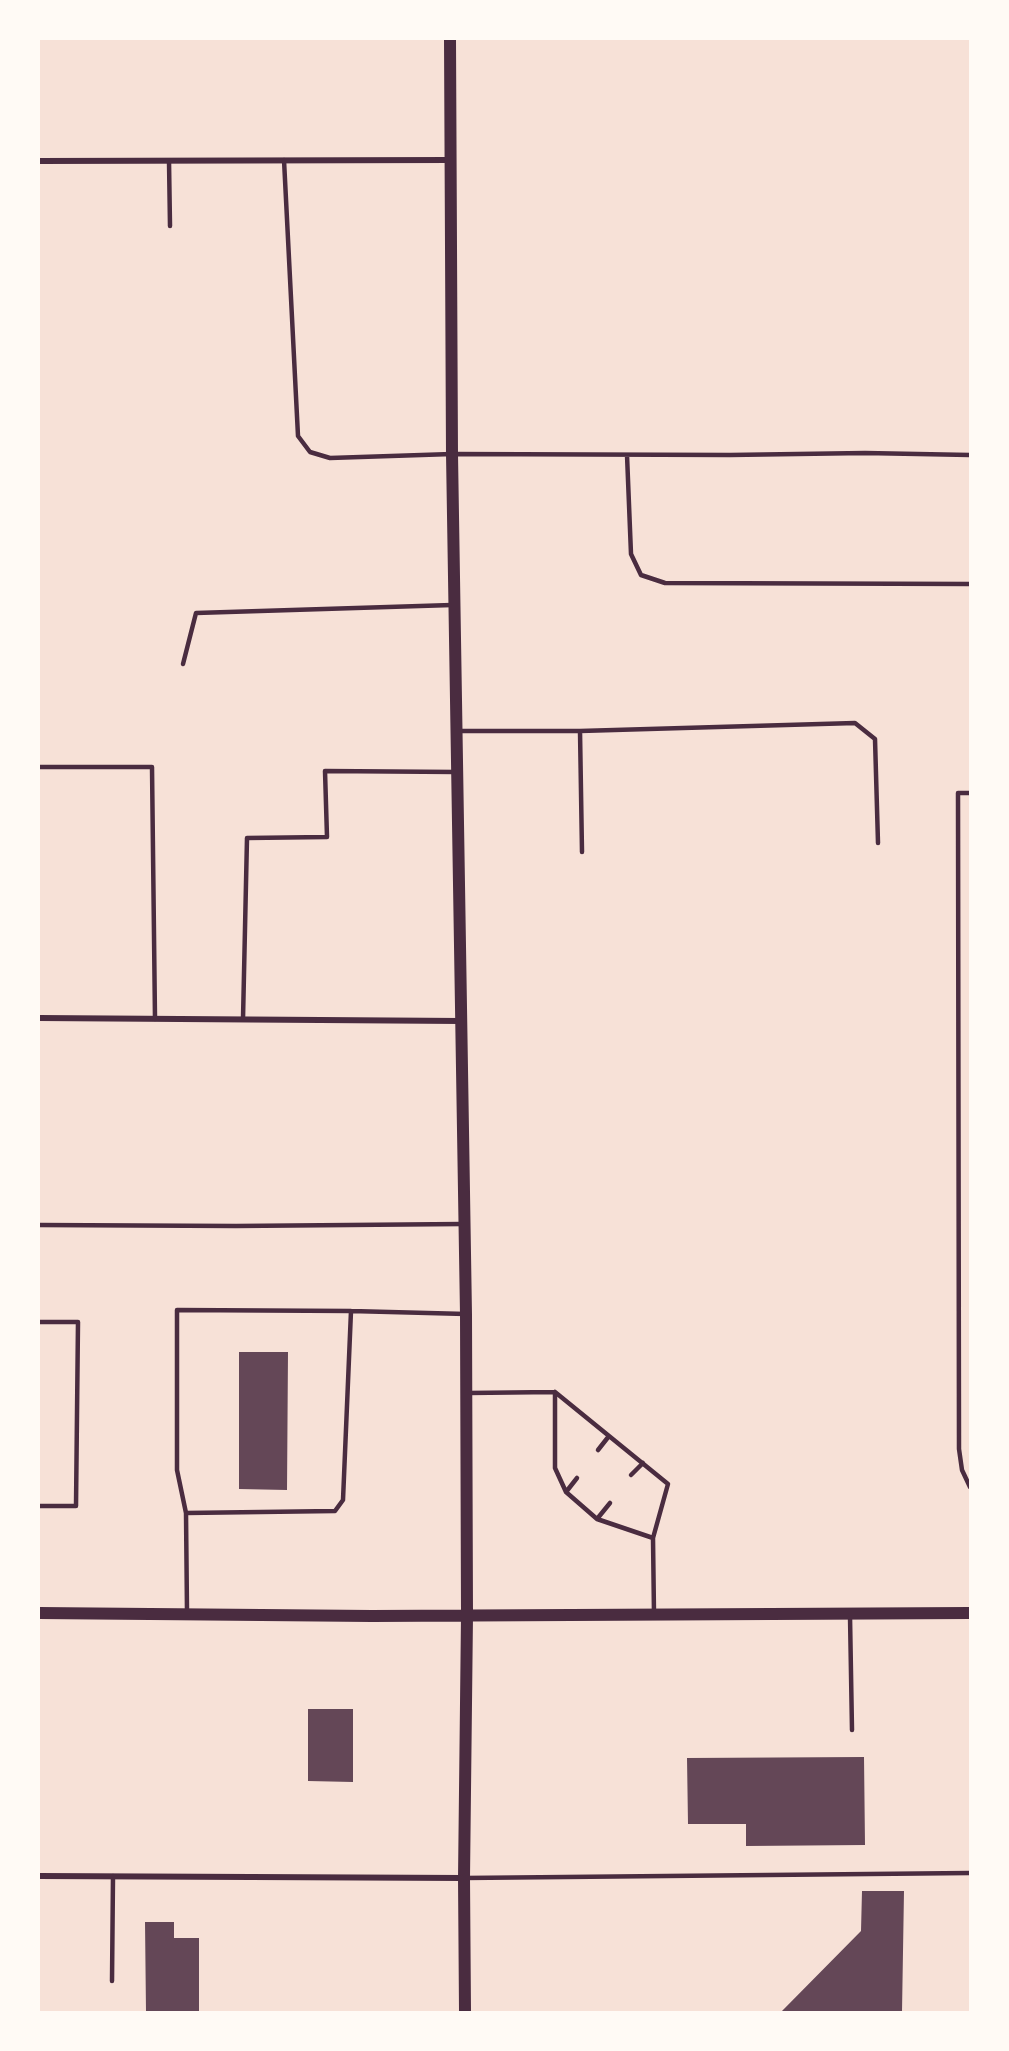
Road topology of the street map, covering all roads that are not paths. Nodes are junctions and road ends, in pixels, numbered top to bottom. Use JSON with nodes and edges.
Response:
{"nodes":[{"id":1,"x":450,"y":39,"type":"edge"},
{"id":2,"x":284,"y":160,"type":"junction"},
{"id":3,"x":450,"y":160,"type":"junction"},
{"id":4,"x":39,"y":161,"type":"edge"},
{"id":5,"x":169,"y":161,"type":"junction"},
{"id":6,"x":170,"y":226,"type":"dead end"},
{"id":7,"x":452,"y":454,"type":"junction"},
{"id":8,"x":970,"y":454,"type":"edge"},
{"id":9,"x":627,"y":455,"type":"junction"},
{"id":10,"x":970,"y":585,"type":"edge"},
{"id":11,"x":455,"y":605,"type":"junction"},
{"id":12,"x":183,"y":664,"type":"dead end"},
{"id":13,"x":580,"y":730,"type":"junction"},
{"id":14,"x":457,"y":731,"type":"junction"},
{"id":15,"x":39,"y":767,"type":"edge"},
{"id":16,"x":458,"y":772,"type":"junction"},
{"id":17,"x":970,"y":793,"type":"edge"},
{"id":18,"x":878,"y":843,"type":"dead end"},
{"id":19,"x":582,"y":852,"type":"dead end"},
{"id":20,"x":39,"y":1018,"type":"edge"},
{"id":21,"x":155,"y":1019,"type":"junction"},
{"id":22,"x":243,"y":1019,"type":"junction"},
{"id":23,"x":462,"y":1021,"type":"junction"},
{"id":24,"x":465,"y":1224,"type":"junction"},
{"id":25,"x":39,"y":1225,"type":"edge"},
{"id":26,"x":351,"y":1311,"type":"junction"},
{"id":27,"x":466,"y":1314,"type":"junction"},
{"id":28,"x":39,"y":1322,"type":"edge"},
{"id":29,"x":555,"y":1392,"type":"junction"},
{"id":30,"x":466,"y":1394,"type":"junction"},
{"id":31,"x":609,"y":1436,"type":"junction"},
{"id":32,"x":598,"y":1450,"type":"dead end"},
{"id":33,"x":643,"y":1463,"type":"junction"},
{"id":34,"x":631,"y":1475,"type":"dead end"},
{"id":35,"x":577,"y":1478,"type":"dead end"},
{"id":36,"x":970,"y":1487,"type":"edge"},
{"id":37,"x":566,"y":1492,"type":"junction"},
{"id":38,"x":610,"y":1503,"type":"dead end"},
{"id":39,"x":39,"y":1506,"type":"edge"},
{"id":40,"x":186,"y":1513,"type":"junction"},
{"id":41,"x":597,"y":1519,"type":"junction"},
{"id":42,"x":653,"y":1538,"type":"junction"},
{"id":43,"x":39,"y":1613,"type":"edge"},
{"id":44,"x":850,"y":1613,"type":"junction"},
{"id":45,"x":970,"y":1613,"type":"edge"},
{"id":46,"x":654,"y":1614,"type":"junction"},
{"id":47,"x":187,"y":1615,"type":"junction"},
{"id":48,"x":468,"y":1616,"type":"junction"},
{"id":49,"x":852,"y":1730,"type":"dead end"},
{"id":50,"x":970,"y":1873,"type":"edge"},
{"id":51,"x":39,"y":1876,"type":"edge"},
{"id":52,"x":113,"y":1876,"type":"junction"},
{"id":53,"x":464,"y":1878,"type":"junction"},
{"id":54,"x":112,"y":1981,"type":"dead end"},
{"id":55,"x":465,"y":2012,"type":"edge"}],
"edges":[{"from":1,"to":3,"type":"main road"},
{"from":2,"to":3,"type":"street"},
{"from":2,"to":5,"type":"street"},
{"from":2,"to":7,"type":"lane"},
{"from":3,"to":7,"type":"main road"},
{"from":4,"to":5,"type":"street"},
{"from":5,"to":6,"type":"lane"},
{"from":7,"to":9,"type":"lane"},
{"from":7,"to":11,"type":"main road"},
{"from":8,"to":9,"type":"lane"},
{"from":9,"to":10,"type":"lane"},
{"from":11,"to":12,"type":"lane"},
{"from":11,"to":14,"type":"main road"},
{"from":13,"to":14,"type":"lane"},
{"from":13,"to":18,"type":"lane"},
{"from":13,"to":19,"type":"lane"},
{"from":14,"to":16,"type":"main road"},
{"from":15,"to":21,"type":"lane"},
{"from":16,"to":22,"type":"lane"},
{"from":16,"to":23,"type":"main road"},
{"from":17,"to":36,"type":"lane"},
{"from":20,"to":21,"type":"street"},
{"from":21,"to":22,"type":"street"},
{"from":22,"to":23,"type":"street"},
{"from":23,"to":24,"type":"main road"},
{"from":24,"to":25,"type":"lane"},
{"from":24,"to":27,"type":"main road"},
{"from":26,"to":27,"type":"lane"},
{"from":26,"to":40,"type":"lane"},
{"from":26,"to":40,"type":"lane"},
{"from":27,"to":30,"type":"main road"},
{"from":28,"to":39,"type":"lane"},
{"from":29,"to":30,"type":"lane"},
{"from":29,"to":31,"type":"lane"},
{"from":29,"to":37,"type":"lane"},
{"from":30,"to":48,"type":"main road"},
{"from":31,"to":32,"type":"lane"},
{"from":31,"to":33,"type":"lane"},
{"from":33,"to":34,"type":"lane"},
{"from":33,"to":42,"type":"lane"},
{"from":35,"to":37,"type":"lane"},
{"from":37,"to":41,"type":"lane"},
{"from":38,"to":41,"type":"lane"},
{"from":40,"to":47,"type":"lane"},
{"from":41,"to":42,"type":"lane"},
{"from":42,"to":46,"type":"lane"},
{"from":43,"to":47,"type":"main road"},
{"from":44,"to":45,"type":"main road"},
{"from":44,"to":46,"type":"main road"},
{"from":44,"to":49,"type":"lane"},
{"from":46,"to":48,"type":"main road"},
{"from":47,"to":48,"type":"main road"},
{"from":48,"to":53,"type":"main road"},
{"from":50,"to":53,"type":"lane"},
{"from":51,"to":52,"type":"street"},
{"from":52,"to":53,"type":"street"},
{"from":52,"to":54,"type":"lane"},
{"from":53,"to":55,"type":"main road"}]}
